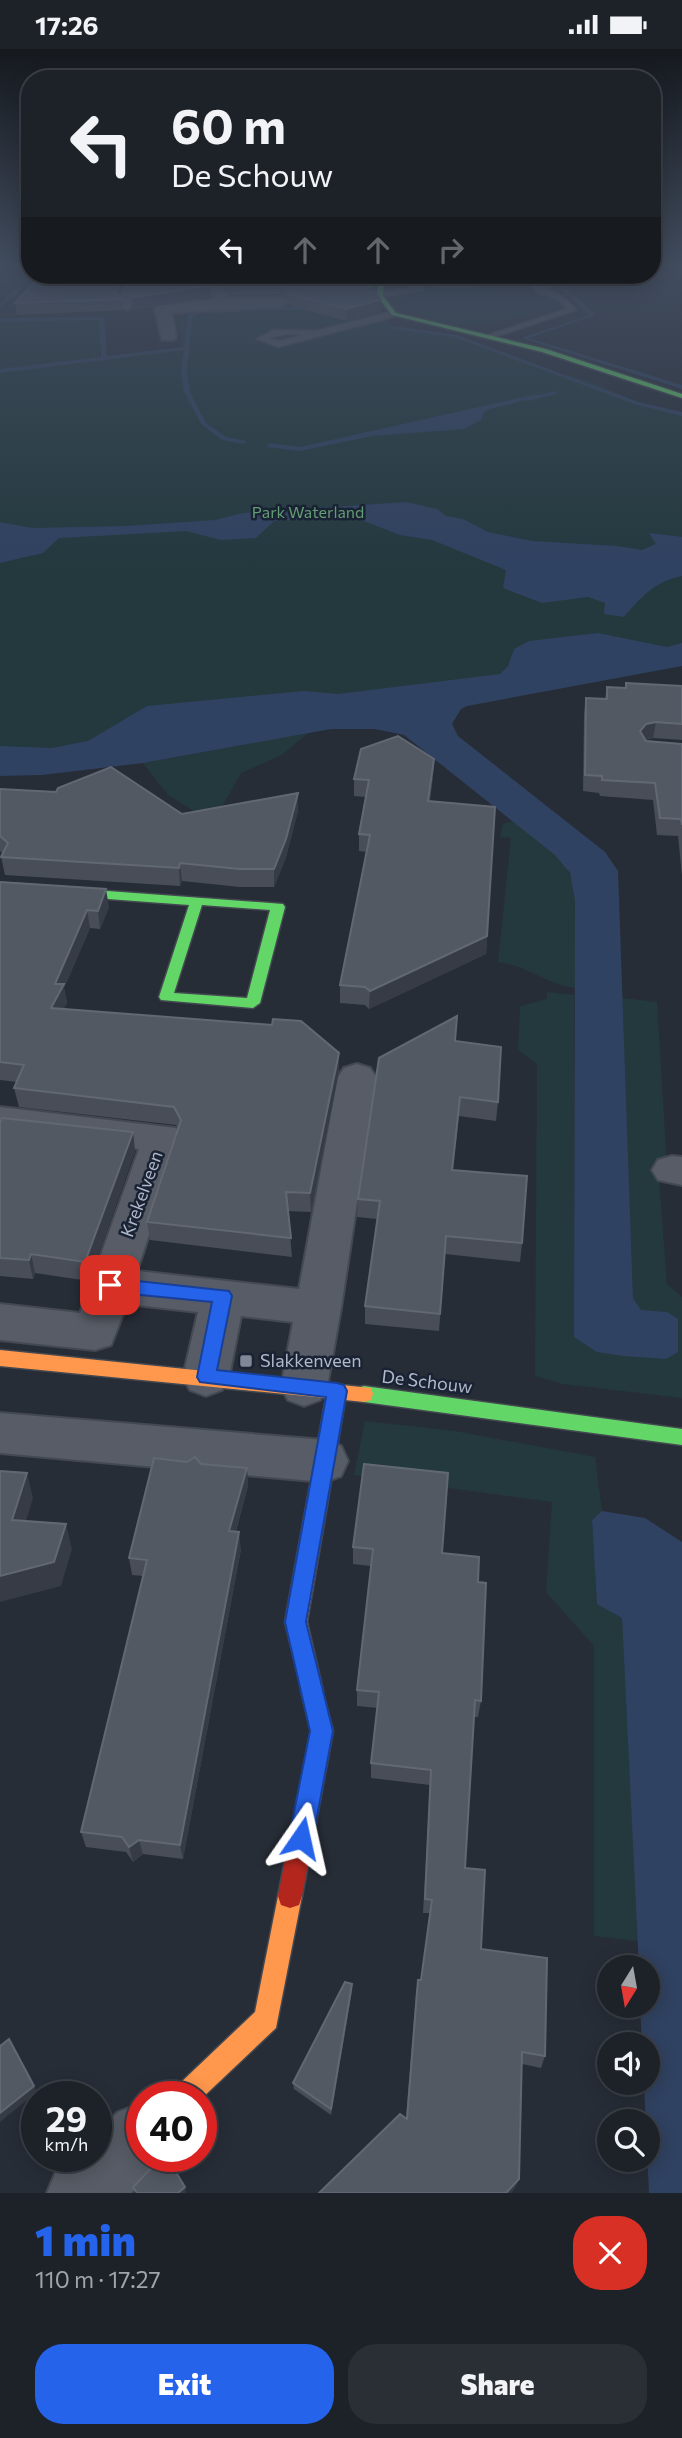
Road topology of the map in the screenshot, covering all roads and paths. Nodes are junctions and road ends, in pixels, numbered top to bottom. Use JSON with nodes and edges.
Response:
{"nodes":[{"id":1,"x":595,"y":366,"type":"edge"},
{"id":2,"x":682,"y":396,"type":"edge"},
{"id":3,"x":0,"y":887,"type":"edge"},
{"id":4,"x":196,"y":902,"type":"junction"},
{"id":5,"x":357,"y":1077,"type":"dead end"},
{"id":6,"x":0,"y":1120,"type":"edge"},
{"id":7,"x":110,"y":1285,"type":"junction"},
{"id":8,"x":223,"y":1296,"type":"junction"},
{"id":9,"x":319,"y":1308,"type":"junction"},
{"id":10,"x":0,"y":1322,"type":"edge"},
{"id":11,"x":0,"y":1358,"type":"edge"},
{"id":12,"x":206,"y":1377,"type":"junction"},
{"id":13,"x":321,"y":1389,"type":"junction"},
{"id":14,"x":0,"y":1433,"type":"edge"},
{"id":15,"x":682,"y":1437,"type":"edge"},
{"id":16,"x":324,"y":1461,"type":"junction"},
{"id":17,"x":201,"y":2081,"type":"edge"},
{"id":18,"x":126,"y":2151,"type":"edge"},
{"id":19,"x":81,"y":2193,"type":"edge"}],
"edges":[{"from":1,"to":2,"type":"street"},
{"from":3,"to":4,"type":"street"},
{"from":4,"to":4,"type":"street"},
{"from":5,"to":9,"type":"street"},
{"from":6,"to":7,"type":"street","name":"Krekelveen"},
{"from":7,"to":8,"type":"street"},
{"from":7,"to":10,"type":"street","name":"Krekelveen"},
{"from":8,"to":9,"type":"street"},
{"from":8,"to":12,"type":"street"},
{"from":9,"to":13,"type":"street"},
{"from":11,"to":12,"type":"street","name":"De Schouw"},
{"from":12,"to":13,"type":"street","name":"De Schouw"},
{"from":13,"to":15,"type":"street","name":"De Schouw"},
{"from":13,"to":16,"type":"street"},
{"from":14,"to":16,"type":"street"},
{"from":16,"to":17,"type":"street"},
{"from":18,"to":19,"type":"street"}]}
